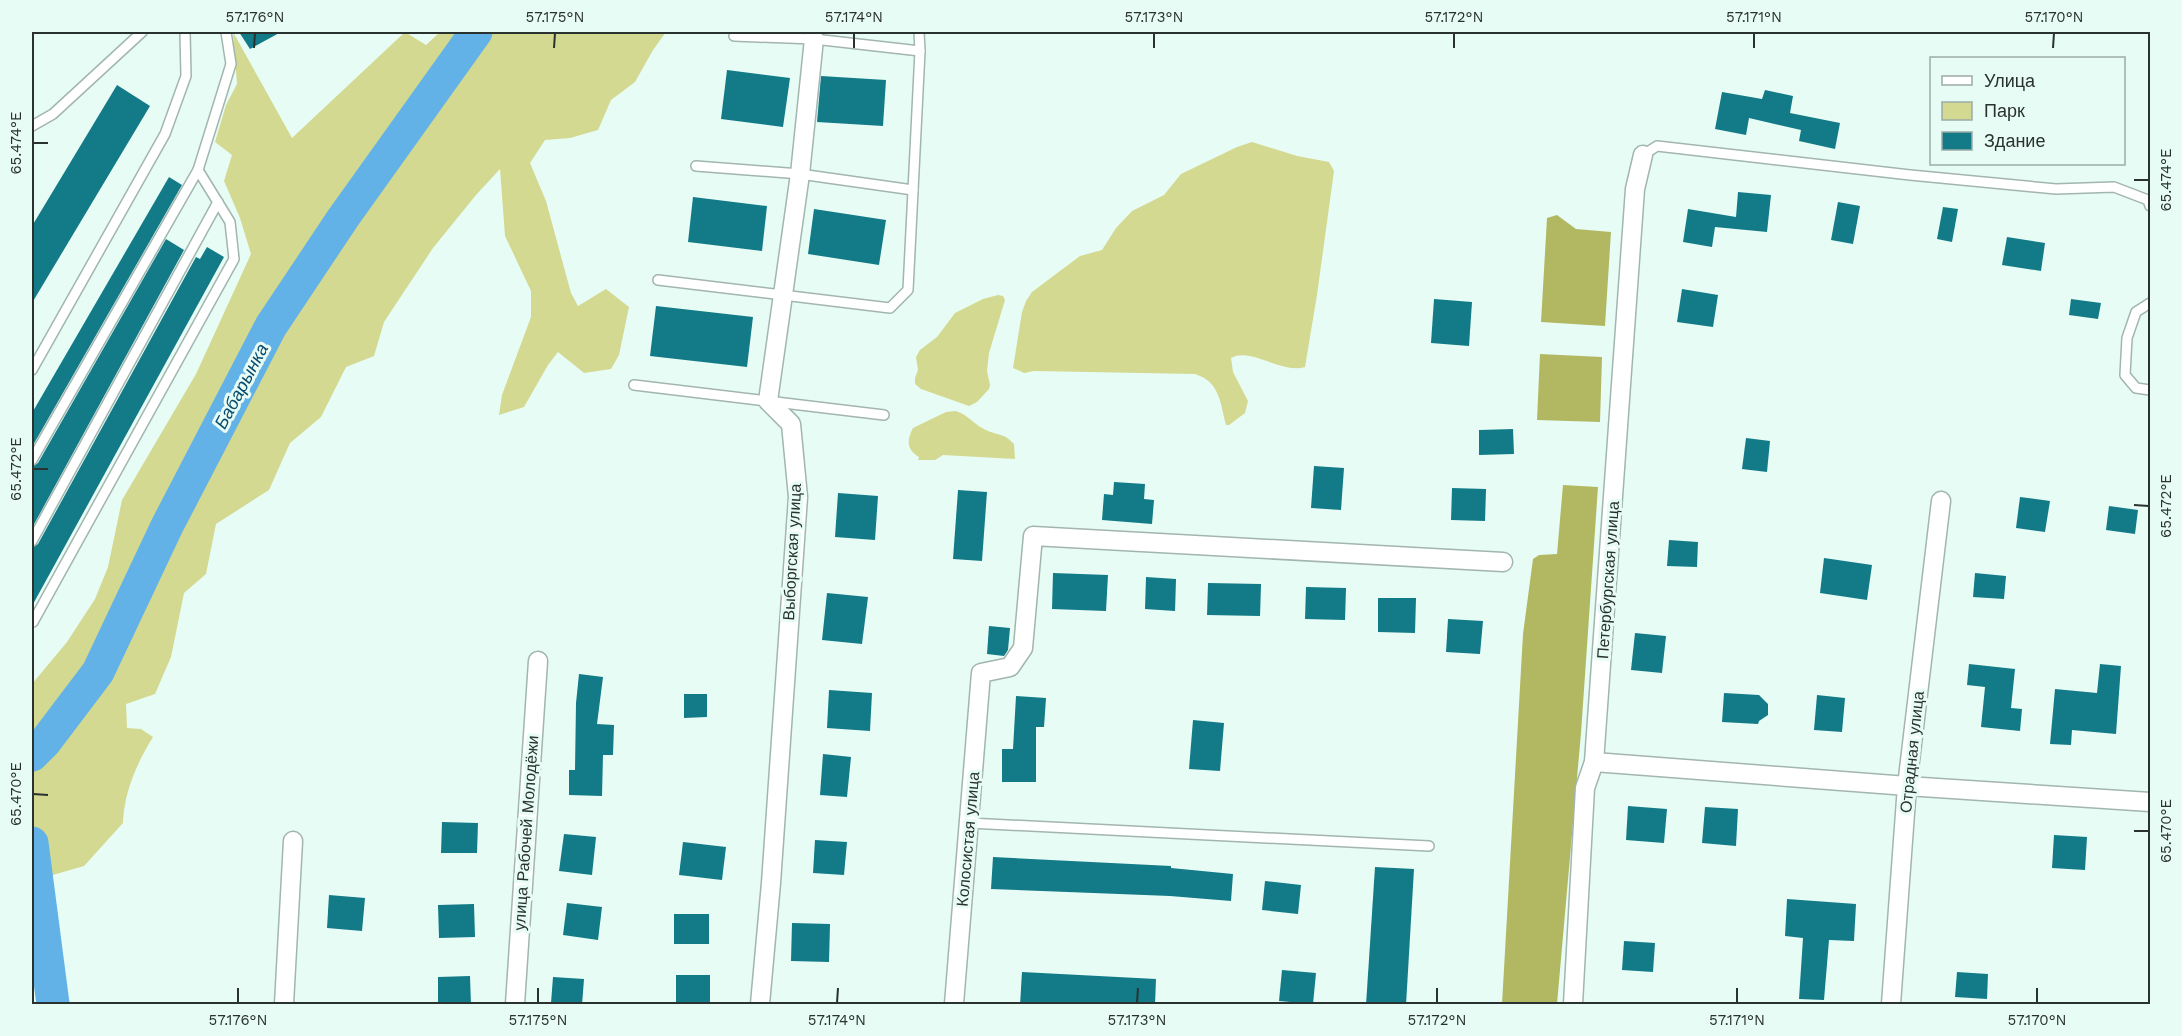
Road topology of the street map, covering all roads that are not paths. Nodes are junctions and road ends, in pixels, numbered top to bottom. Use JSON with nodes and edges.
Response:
{"nodes":[{"id":1,"x":142,"y":32,"type":"edge"},
{"id":2,"x":185,"y":32,"type":"edge"},
{"id":3,"x":226,"y":32,"type":"edge"},
{"id":4,"x":919,"y":32,"type":"edge"},
{"id":5,"x":734,"y":36,"type":"dead end"},
{"id":6,"x":814,"y":39,"type":"junction"},
{"id":7,"x":920,"y":51,"type":"junction"},
{"id":8,"x":32,"y":126,"type":"edge"},
{"id":9,"x":1643,"y":155,"type":"joint"},
{"id":10,"x":696,"y":166,"type":"dead end"},
{"id":11,"x":198,"y":170,"type":"junction"},
{"id":12,"x":800,"y":174,"type":"junction"},
{"id":13,"x":913,"y":190,"type":"junction"},
{"id":14,"x":218,"y":202,"type":"junction"},
{"id":15,"x":2151,"y":206,"type":"edge"},
{"id":16,"x":658,"y":280,"type":"dead end"},
{"id":17,"x":783,"y":295,"type":"junction"},
{"id":18,"x":2151,"y":303,"type":"edge"},
{"id":19,"x":32,"y":370,"type":"edge"},
{"id":20,"x":634,"y":385,"type":"dead end"},
{"id":21,"x":2151,"y":390,"type":"edge"},
{"id":22,"x":768,"y":401,"type":"junction"},
{"id":23,"x":884,"y":415,"type":"dead end"},
{"id":24,"x":32,"y":460,"type":"edge"},
{"id":25,"x":1941,"y":501,"type":"dead end"},
{"id":26,"x":32,"y":542,"type":"edge"},
{"id":27,"x":1503,"y":562,"type":"dead end"},
{"id":28,"x":32,"y":621,"type":"edge"},
{"id":29,"x":538,"y":661,"type":"dead end"},
{"id":30,"x":1594,"y":762,"type":"junction"},
{"id":31,"x":1907,"y":786,"type":"junction"},
{"id":32,"x":2151,"y":802,"type":"edge"},
{"id":33,"x":969,"y":823,"type":"junction"},
{"id":34,"x":293,"y":842,"type":"dead end"},
{"id":35,"x":1429,"y":846,"type":"dead end"},
{"id":36,"x":284,"y":1005,"type":"edge"},
{"id":37,"x":514,"y":1005,"type":"edge"},
{"id":38,"x":759,"y":1005,"type":"edge"},
{"id":39,"x":954,"y":1005,"type":"edge"},
{"id":40,"x":1574,"y":1005,"type":"edge"},
{"id":41,"x":1891,"y":1005,"type":"edge"}],
"edges":[{"from":1,"to":8,"type":"lane"},
{"from":2,"to":19,"type":"lane"},
{"from":3,"to":11,"type":"lane"},
{"from":4,"to":7,"type":"lane"},
{"from":5,"to":6,"type":"lane"},
{"from":6,"to":7,"type":"lane"},
{"from":6,"to":12,"type":"street"},
{"from":7,"to":13,"type":"lane"},
{"from":9,"to":15,"type":"lane"},
{"from":9,"to":30,"type":"street","name":"Петербургская улица"},
{"from":10,"to":12,"type":"lane"},
{"from":11,"to":14,"type":"lane"},
{"from":11,"to":24,"type":"lane"},
{"from":12,"to":13,"type":"lane"},
{"from":12,"to":17,"type":"street"},
{"from":13,"to":17,"type":"lane"},
{"from":14,"to":26,"type":"lane"},
{"from":14,"to":28,"type":"lane"},
{"from":16,"to":17,"type":"lane"},
{"from":17,"to":22,"type":"street"},
{"from":18,"to":21,"type":"lane"},
{"from":20,"to":22,"type":"lane"},
{"from":22,"to":23,"type":"lane"},
{"from":22,"to":38,"type":"street","name":"Выборгская улица"},
{"from":25,"to":31,"type":"street","name":"Отрадная улица"},
{"from":27,"to":33,"type":"street","name":"Колосистая улица"},
{"from":29,"to":37,"type":"street","name":"улица Рабочей Молодёжи"},
{"from":30,"to":31,"type":"street"},
{"from":30,"to":40,"type":"street","name":"Петербургская улица"},
{"from":31,"to":32,"type":"street"},
{"from":31,"to":41,"type":"street","name":"Отрадная улица"},
{"from":33,"to":35,"type":"lane"},
{"from":33,"to":39,"type":"street","name":"Колосистая улица"},
{"from":34,"to":36,"type":"street"}]}
